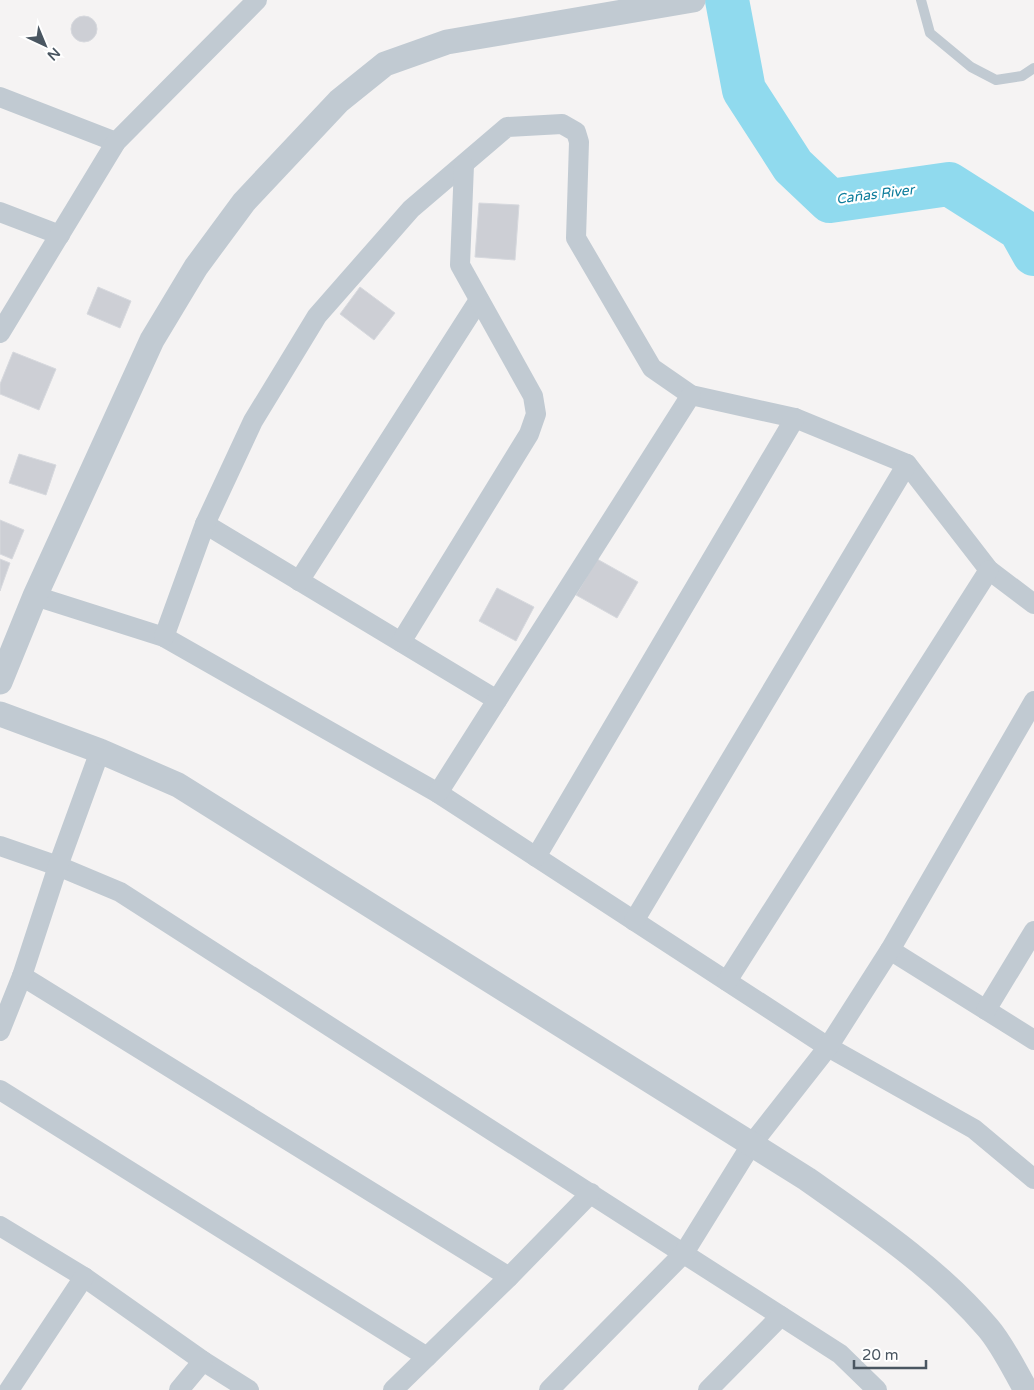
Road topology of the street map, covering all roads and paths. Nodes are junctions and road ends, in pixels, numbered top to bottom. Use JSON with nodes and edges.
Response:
{"nodes":[{"id":1,"x":257,"y":0,"type":"edge"},
{"id":2,"x":693,"y":0,"type":"edge"},
{"id":3,"x":921,"y":0,"type":"edge"},
{"id":4,"x":1034,"y":68,"type":"edge"},
{"id":5,"x":0,"y":98,"type":"edge"},
{"id":6,"x":116,"y":142,"type":"junction"},
{"id":7,"x":464,"y":165,"type":"junction"},
{"id":8,"x":0,"y":212,"type":"edge"},
{"id":9,"x":60,"y":234,"type":"junction"},
{"id":10,"x":479,"y":300,"type":"junction"},
{"id":11,"x":0,"y":333,"type":"edge"},
{"id":12,"x":691,"y":395,"type":"junction"},
{"id":13,"x":795,"y":418,"type":"junction"},
{"id":14,"x":907,"y":464,"type":"junction"},
{"id":15,"x":205,"y":524,"type":"junction"},
{"id":16,"x":989,"y":570,"type":"junction"},
{"id":17,"x":299,"y":581,"type":"junction"},
{"id":18,"x":35,"y":596,"type":"junction"},
{"id":19,"x":1034,"y":604,"type":"edge"},
{"id":20,"x":164,"y":637,"type":"junction"},
{"id":21,"x":401,"y":642,"type":"junction"},
{"id":22,"x":0,"y":682,"type":"edge"},
{"id":23,"x":497,"y":700,"type":"junction"},
{"id":24,"x":1034,"y":701,"type":"edge"},
{"id":25,"x":0,"y":714,"type":"edge"},
{"id":26,"x":100,"y":751,"type":"junction"},
{"id":27,"x":438,"y":794,"type":"junction"},
{"id":28,"x":0,"y":846,"type":"edge"},
{"id":29,"x":536,"y":857,"type":"junction"},
{"id":30,"x":58,"y":866,"type":"junction"},
{"id":31,"x":634,"y":921,"type":"junction"},
{"id":32,"x":1034,"y":931,"type":"edge"},
{"id":33,"x":890,"y":950,"type":"junction"},
{"id":34,"x":22,"y":976,"type":"junction"},
{"id":35,"x":727,"y":981,"type":"junction"},
{"id":36,"x":986,"y":1010,"type":"junction"},
{"id":37,"x":0,"y":1031,"type":"edge"},
{"id":38,"x":1034,"y":1040,"type":"edge"},
{"id":39,"x":828,"y":1047,"type":"junction"},
{"id":40,"x":0,"y":1090,"type":"edge"},
{"id":41,"x":752,"y":1145,"type":"junction"},
{"id":42,"x":1034,"y":1179,"type":"edge"},
{"id":43,"x":591,"y":1192,"type":"junction"},
{"id":44,"x":0,"y":1226,"type":"edge"},
{"id":45,"x":684,"y":1253,"type":"junction"},
{"id":46,"x":84,"y":1277,"type":"junction"},
{"id":47,"x":509,"y":1277,"type":"junction"},
{"id":48,"x":781,"y":1316,"type":"junction"},
{"id":49,"x":427,"y":1357,"type":"junction"},
{"id":50,"x":203,"y":1361,"type":"junction"},
{"id":51,"x":875,"y":1389,"type":"edge"},
{"id":52,"x":9,"y":1390,"type":"edge"},
{"id":53,"x":179,"y":1390,"type":"edge"},
{"id":54,"x":249,"y":1390,"type":"edge"},
{"id":55,"x":393,"y":1390,"type":"edge"},
{"id":56,"x":549,"y":1390,"type":"edge"},
{"id":57,"x":708,"y":1390,"type":"edge"},
{"id":58,"x":1026,"y":1390,"type":"edge"}],
"edges":[{"from":1,"to":6,"type":"street"},
{"from":2,"to":18,"type":"street"},
{"from":3,"to":4,"type":"lane"},
{"from":5,"to":6,"type":"street"},
{"from":6,"to":9,"type":"street"},
{"from":7,"to":10,"type":"street"},
{"from":7,"to":12,"type":"street"},
{"from":7,"to":15,"type":"street"},
{"from":8,"to":9,"type":"street"},
{"from":9,"to":11,"type":"street"},
{"from":10,"to":17,"type":"street"},
{"from":10,"to":21,"type":"street"},
{"from":12,"to":13,"type":"street"},
{"from":12,"to":23,"type":"street"},
{"from":13,"to":14,"type":"street"},
{"from":13,"to":29,"type":"street"},
{"from":14,"to":16,"type":"street"},
{"from":14,"to":31,"type":"street"},
{"from":15,"to":17,"type":"street"},
{"from":15,"to":20,"type":"street"},
{"from":16,"to":19,"type":"street"},
{"from":16,"to":35,"type":"street"},
{"from":17,"to":21,"type":"street"},
{"from":18,"to":20,"type":"street"},
{"from":18,"to":22,"type":"street"},
{"from":20,"to":27,"type":"street"},
{"from":21,"to":23,"type":"street"},
{"from":23,"to":27,"type":"street"},
{"from":24,"to":33,"type":"street"},
{"from":25,"to":26,"type":"street"},
{"from":26,"to":30,"type":"street"},
{"from":26,"to":41,"type":"street"},
{"from":27,"to":29,"type":"street"},
{"from":28,"to":30,"type":"street"},
{"from":29,"to":31,"type":"street"},
{"from":30,"to":34,"type":"street"},
{"from":30,"to":43,"type":"street"},
{"from":31,"to":35,"type":"street"},
{"from":32,"to":36,"type":"street"},
{"from":33,"to":36,"type":"street"},
{"from":33,"to":39,"type":"street"},
{"from":34,"to":37,"type":"street"},
{"from":34,"to":47,"type":"street"},
{"from":35,"to":39,"type":"street"},
{"from":36,"to":38,"type":"street"},
{"from":39,"to":41,"type":"street"},
{"from":39,"to":42,"type":"street"},
{"from":40,"to":49,"type":"street"},
{"from":41,"to":45,"type":"street"},
{"from":41,"to":58,"type":"street"},
{"from":43,"to":45,"type":"street"},
{"from":43,"to":47,"type":"street"},
{"from":44,"to":46,"type":"street"},
{"from":45,"to":48,"type":"street"},
{"from":45,"to":56,"type":"street"},
{"from":46,"to":50,"type":"street"},
{"from":46,"to":52,"type":"street"},
{"from":47,"to":49,"type":"street"},
{"from":48,"to":51,"type":"street"},
{"from":48,"to":57,"type":"street"},
{"from":49,"to":55,"type":"street"},
{"from":50,"to":53,"type":"street"},
{"from":50,"to":54,"type":"street"}]}
